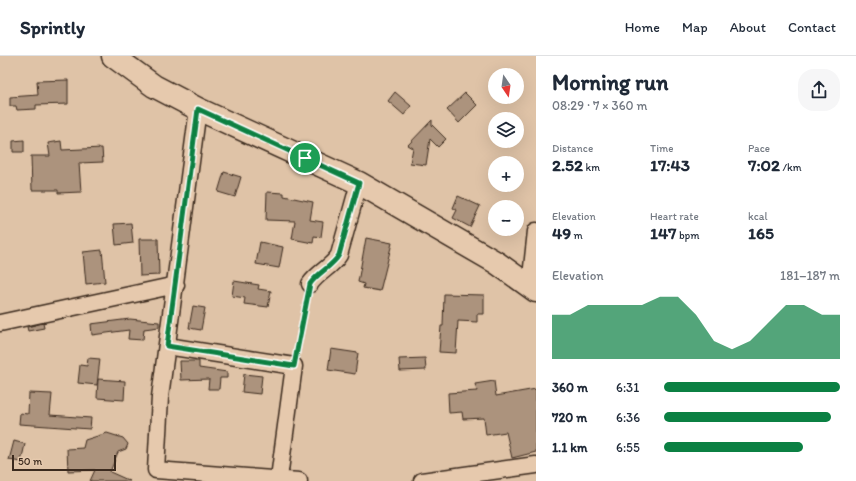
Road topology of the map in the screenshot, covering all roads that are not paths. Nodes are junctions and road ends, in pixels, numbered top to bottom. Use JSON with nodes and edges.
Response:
{"nodes":[{"id":1,"x":113,"y":56,"type":"edge"},
{"id":2,"x":198,"y":109,"type":"junction"},
{"id":3,"x":359,"y":183,"type":"junction"},
{"id":4,"x":536,"y":231,"type":"edge"},
{"id":5,"x":310,"y":284,"type":"road end"},
{"id":6,"x":176,"y":285,"type":"junction"},
{"id":7,"x":533,"y":288,"type":"edge"},
{"id":8,"x":0,"y":323,"type":"edge"},
{"id":9,"x":167,"y":346,"type":"junction"},
{"id":10,"x":536,"y":465,"type":"edge"},
{"id":11,"x":156,"y":476,"type":"edge"},
{"id":12,"x":279,"y":478,"type":"junction"},
{"id":13,"x":299,"y":481,"type":"edge"},
{"id":14,"x":422,"y":481,"type":"edge"}],
"edges":[{"from":1,"to":2,"type":"street"},
{"from":2,"to":3,"type":"street"},
{"from":2,"to":6,"type":"street"},
{"from":3,"to":5,"type":"street"},
{"from":3,"to":7,"type":"street"},
{"from":4,"to":7,"type":"street"},
{"from":6,"to":8,"type":"street"},
{"from":6,"to":9,"type":"street"},
{"from":9,"to":11,"type":"street"},
{"from":9,"to":12,"type":"street"},
{"from":10,"to":14,"type":"street"},
{"from":11,"to":12,"type":"street"},
{"from":12,"to":13,"type":"street"}]}
